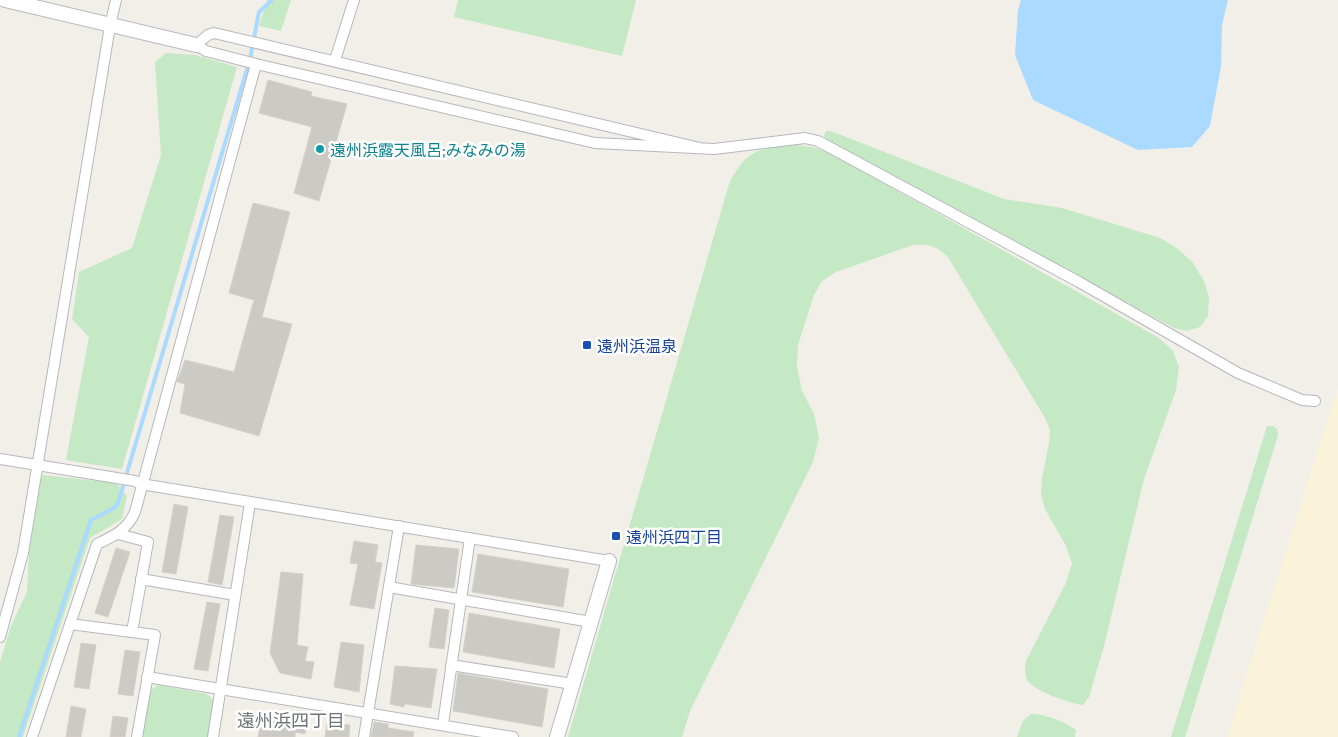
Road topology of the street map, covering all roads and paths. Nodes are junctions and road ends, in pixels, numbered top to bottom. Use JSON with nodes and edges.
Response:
{"nodes":[{"id":1,"x":5,"y":0,"type":"edge"},
{"id":2,"x":116,"y":0,"type":"edge"},
{"id":3,"x":354,"y":0,"type":"edge"},
{"id":4,"x":110,"y":26,"type":"junction"},
{"id":5,"x":196,"y":45,"type":"junction"},
{"id":6,"x":335,"y":60,"type":"junction"},
{"id":7,"x":256,"y":64,"type":"junction"},
{"id":8,"x":700,"y":148,"type":"junction"},
{"id":9,"x":1315,"y":401,"type":"dead end"},
{"id":10,"x":0,"y":459,"type":"edge"},
{"id":11,"x":37,"y":465,"type":"junction"},
{"id":12,"x":141,"y":484,"type":"junction"},
{"id":13,"x":250,"y":503,"type":"junction"},
{"id":14,"x":399,"y":526,"type":"junction"},
{"id":15,"x":118,"y":534,"type":"junction"},
{"id":16,"x":470,"y":538,"type":"junction"},
{"id":17,"x":609,"y":561,"type":"joint"},
{"id":18,"x":141,"y":579,"type":"junction"},
{"id":19,"x":389,"y":587,"type":"junction"},
{"id":20,"x":235,"y":595,"type":"junction"},
{"id":21,"x":461,"y":598,"type":"junction"},
{"id":22,"x":591,"y":622,"type":"junction"},
{"id":23,"x":70,"y":624,"type":"junction"},
{"id":24,"x":132,"y":632,"type":"junction"},
{"id":25,"x":0,"y":637,"type":"edge"},
{"id":26,"x":451,"y":664,"type":"junction"},
{"id":27,"x":147,"y":677,"type":"junction"},
{"id":28,"x":572,"y":684,"type":"junction"},
{"id":29,"x":221,"y":690,"type":"junction"},
{"id":30,"x":368,"y":713,"type":"junction"},
{"id":31,"x":443,"y":724,"type":"junction"},
{"id":32,"x":32,"y":737,"type":"edge"},
{"id":33,"x":137,"y":737,"type":"edge"},
{"id":34,"x":213,"y":737,"type":"edge"},
{"id":35,"x":364,"y":737,"type":"edge"},
{"id":36,"x":513,"y":737,"type":"edge"},
{"id":37,"x":557,"y":737,"type":"edge"}],
"edges":[{"from":1,"to":4,"type":"street"},
{"from":2,"to":4,"type":"street"},
{"from":3,"to":6,"type":"street"},
{"from":4,"to":5,"type":"street"},
{"from":4,"to":11,"type":"street"},
{"from":5,"to":6,"type":"street"},
{"from":5,"to":7,"type":"street"},
{"from":6,"to":8,"type":"street"},
{"from":7,"to":8,"type":"street"},
{"from":7,"to":12,"type":"street"},
{"from":8,"to":9,"type":"street"},
{"from":10,"to":11,"type":"street"},
{"from":11,"to":12,"type":"street"},
{"from":11,"to":25,"type":"street"},
{"from":12,"to":13,"type":"street"},
{"from":12,"to":15,"type":"street"},
{"from":13,"to":14,"type":"street"},
{"from":13,"to":20,"type":"street"},
{"from":14,"to":16,"type":"street"},
{"from":14,"to":19,"type":"street"},
{"from":15,"to":18,"type":"street"},
{"from":15,"to":23,"type":"street"},
{"from":16,"to":17,"type":"street"},
{"from":16,"to":21,"type":"street"},
{"from":17,"to":22,"type":"street"},
{"from":18,"to":20,"type":"street"},
{"from":18,"to":24,"type":"street"},
{"from":19,"to":21,"type":"street"},
{"from":19,"to":30,"type":"street"},
{"from":20,"to":29,"type":"street"},
{"from":21,"to":22,"type":"street"},
{"from":21,"to":26,"type":"street"},
{"from":22,"to":28,"type":"street"},
{"from":23,"to":24,"type":"street"},
{"from":23,"to":32,"type":"street"},
{"from":24,"to":27,"type":"street"},
{"from":26,"to":28,"type":"street"},
{"from":26,"to":31,"type":"street"},
{"from":27,"to":29,"type":"street"},
{"from":27,"to":33,"type":"street"},
{"from":28,"to":37,"type":"street"},
{"from":29,"to":30,"type":"street"},
{"from":29,"to":34,"type":"street"},
{"from":30,"to":31,"type":"street"},
{"from":30,"to":35,"type":"street"},
{"from":31,"to":36,"type":"street"}]}
